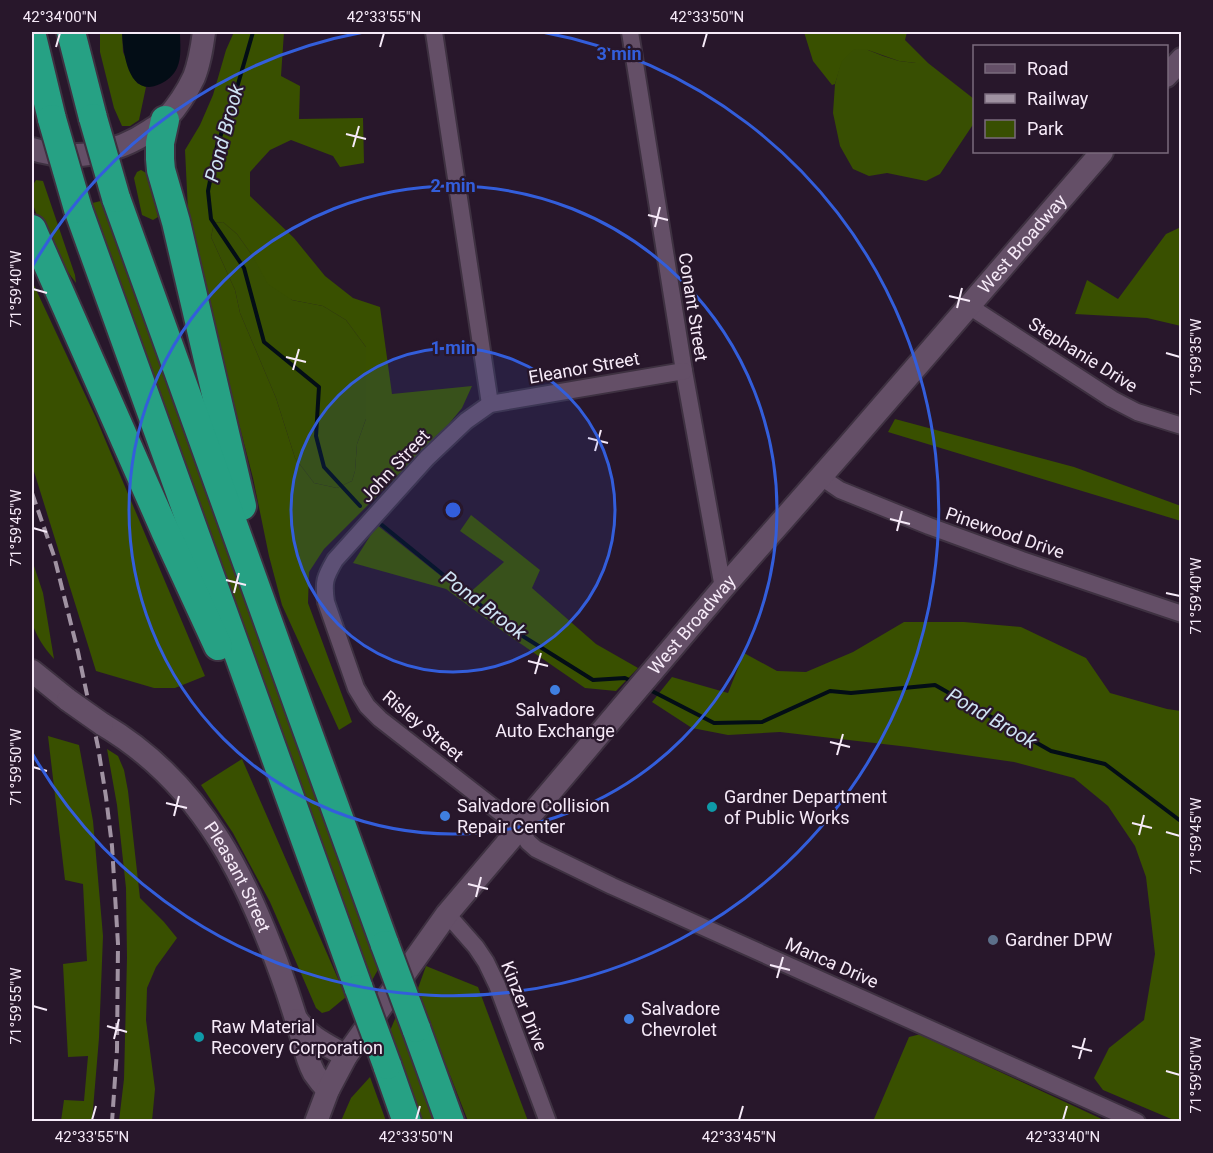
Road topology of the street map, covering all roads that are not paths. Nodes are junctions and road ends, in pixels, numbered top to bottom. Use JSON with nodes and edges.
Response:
{"nodes":[{"id":1,"x":71,"y":32,"type":"edge"},
{"id":2,"x":204,"y":32,"type":"edge"},
{"id":3,"x":434,"y":32,"type":"edge"},
{"id":4,"x":630,"y":32,"type":"edge"},
{"id":5,"x":32,"y":36,"type":"edge"},
{"id":6,"x":1182,"y":59,"type":"edge"},
{"id":7,"x":1168,"y":75,"type":"edge"},
{"id":8,"x":165,"y":120,"type":"junction"},
{"id":9,"x":32,"y":149,"type":"edge"},
{"id":10,"x":1101,"y":153,"type":"edge"},
{"id":11,"x":32,"y":230,"type":"edge"},
{"id":12,"x":969,"y":306,"type":"junction"},
{"id":13,"x":684,"y":371,"type":"junction"},
{"id":14,"x":490,"y":404,"type":"junction"},
{"id":15,"x":1182,"y":426,"type":"edge"},
{"id":16,"x":821,"y":477,"type":"junction"},
{"id":17,"x":335,"y":560,"type":"joint"},
{"id":18,"x":723,"y":588,"type":"junction"},
{"id":19,"x":1182,"y":614,"type":"edge"},
{"id":20,"x":267,"y":619,"type":"junction"},
{"id":21,"x":32,"y":670,"type":"edge"},
{"id":22,"x":293,"y":809,"type":"junction"},
{"id":23,"x":520,"y":828,"type":"junction"},
{"id":24,"x":447,"y":914,"type":"junction"},
{"id":25,"x":296,"y":1018,"type":"junction"},
{"id":26,"x":346,"y":1056,"type":"junction"},
{"id":27,"x":328,"y":1090,"type":"junction"},
{"id":28,"x":316,"y":1122,"type":"edge"},
{"id":29,"x":407,"y":1122,"type":"edge"},
{"id":30,"x":450,"y":1122,"type":"edge"},
{"id":31,"x":548,"y":1122,"type":"edge"},
{"id":32,"x":1137,"y":1122,"type":"edge"}],
"edges":[{"from":1,"to":20,"type":"highway","bridge":true},
{"from":2,"to":8,"type":"main road"},
{"from":3,"to":14,"type":"street"},
{"from":4,"to":13,"type":"street","name":"Conant Street"},
{"from":5,"to":22,"type":"highway","bridge":true},
{"from":6,"to":7,"type":"main road"},
{"from":8,"to":9,"type":"main road"},
{"from":8,"to":20,"type":"highway"},
{"from":10,"to":12,"type":"main road","name":"West Broadway"},
{"from":11,"to":22,"type":"highway"},
{"from":12,"to":15,"type":"street","name":"Stephanie Drive"},
{"from":12,"to":16,"type":"main road","name":"West Broadway"},
{"from":13,"to":14,"type":"street","name":"Eleanor Street"},
{"from":13,"to":18,"type":"street","name":"Conant Street"},
{"from":14,"to":17,"type":"street","name":"John Street"},
{"from":16,"to":18,"type":"main road","name":"West Broadway"},
{"from":16,"to":19,"type":"street","name":"Pinewood Drive"},
{"from":17,"to":23,"type":"street","name":"Risley Street"},
{"from":18,"to":23,"type":"main road","name":"West Broadway"},
{"from":20,"to":30,"type":"highway","bridge":true},
{"from":21,"to":25,"type":"main road","name":"Pleasant Street","bridge":true},
{"from":22,"to":29,"type":"highway","bridge":true},
{"from":23,"to":24,"type":"main road","name":"West Broadway"},
{"from":23,"to":32,"type":"street","name":"Manca Drive"},
{"from":24,"to":26,"type":"main road","name":"West Broadway"},
{"from":24,"to":31,"type":"street","name":"Kinzer Drive"},
{"from":25,"to":26,"type":"main road","name":"Pleasant Street"},
{"from":25,"to":27,"type":"main road","name":"Pleasant Street"},
{"from":26,"to":27,"type":"main road","name":"West Broadway"},
{"from":27,"to":28,"type":"main road","name":"West Broadway"}]}
